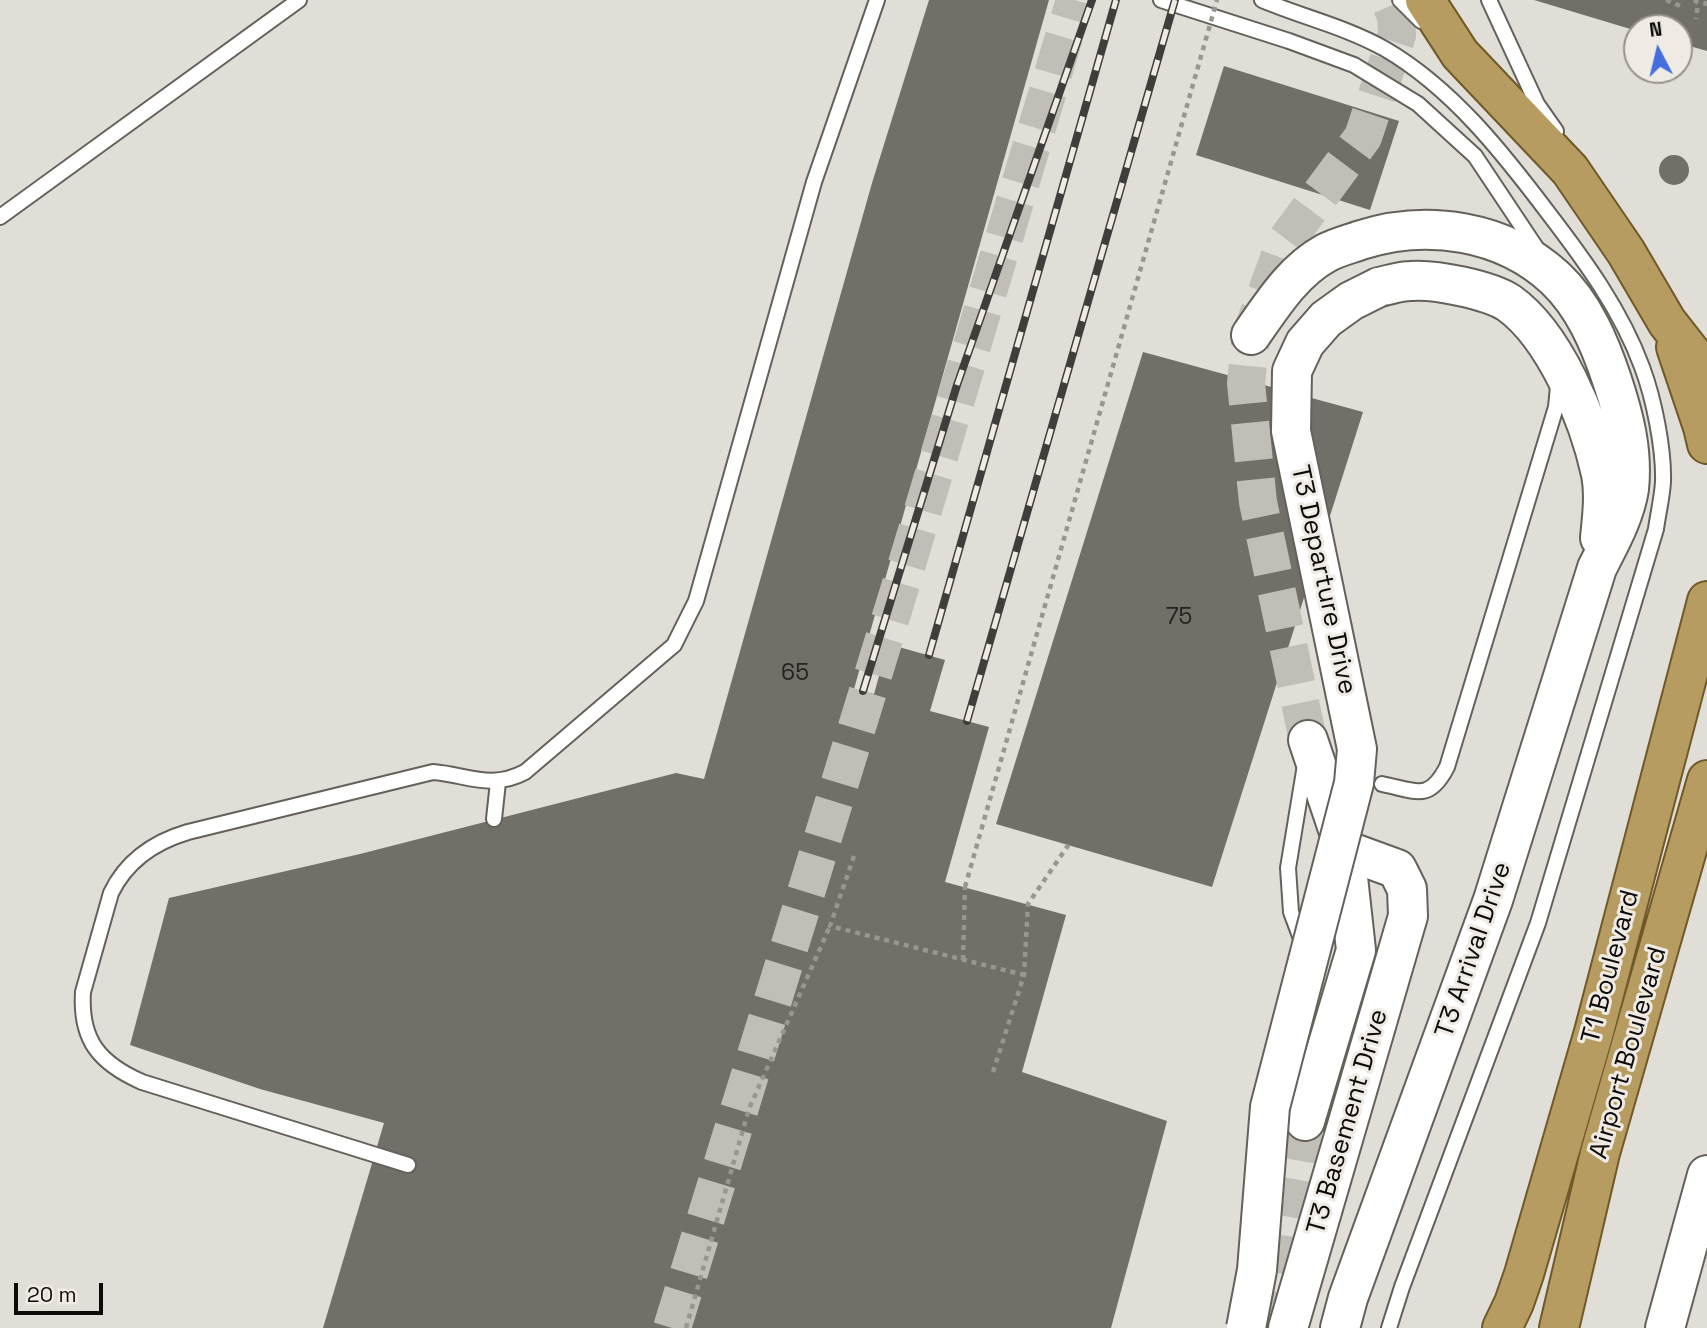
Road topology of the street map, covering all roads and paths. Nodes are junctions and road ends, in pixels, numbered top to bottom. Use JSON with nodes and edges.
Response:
{"nodes":[{"id":1,"x":299,"y":0,"type":"edge"},
{"id":2,"x":877,"y":0,"type":"edge"},
{"id":3,"x":1161,"y":0,"type":"edge"},
{"id":4,"x":1217,"y":0,"type":"edge"},
{"id":5,"x":1262,"y":0,"type":"edge"},
{"id":6,"x":1400,"y":0,"type":"edge"},
{"id":7,"x":1425,"y":0,"type":"edge"},
{"id":8,"x":1489,"y":0,"type":"edge"},
{"id":9,"x":1666,"y":0,"type":"edge"},
{"id":10,"x":1694,"y":0,"type":"edge"},
{"id":11,"x":1706,"y":0,"type":"edge"},
{"id":12,"x":1705,"y":6,"type":"dead end"},
{"id":13,"x":1683,"y":7,"type":"dead end"},
{"id":14,"x":1696,"y":19,"type":"dead end"},
{"id":15,"x":1460,"y":54,"type":"junction"},
{"id":16,"x":1570,"y":170,"type":"junction"},
{"id":17,"x":0,"y":217,"type":"edge"},
{"id":18,"x":1556,"y":279,"type":"junction"},
{"id":19,"x":1667,"y":322,"type":"junction"},
{"id":20,"x":1251,"y":335,"type":"dead end"},
{"id":21,"x":1560,"y":364,"type":"junction"},
{"id":22,"x":1707,"y":373,"type":"edge"},
{"id":23,"x":1707,"y":444,"type":"edge"},
{"id":24,"x":1597,"y":568,"type":"junction"},
{"id":25,"x":1707,"y":601,"type":"edge"},
{"id":26,"x":1308,"y":740,"type":"joint"},
{"id":27,"x":1707,"y":780,"type":"edge"},
{"id":28,"x":498,"y":782,"type":"junction"},
{"id":29,"x":1382,"y":784,"type":"dead end"},
{"id":30,"x":494,"y":820,"type":"dead end"},
{"id":31,"x":1069,"y":844,"type":"dead end"},
{"id":32,"x":1345,"y":850,"type":"junction"},
{"id":33,"x":854,"y":856,"type":"dead end"},
{"id":34,"x":830,"y":926,"type":"junction"},
{"id":35,"x":963,"y":960,"type":"junction"},
{"id":36,"x":1024,"y":975,"type":"junction"},
{"id":37,"x":1327,"y":1002,"type":"junction"},
{"id":38,"x":993,"y":1072,"type":"dead end"},
{"id":39,"x":1305,"y":1121,"type":"tunnel mouth"},
{"id":40,"x":408,"y":1165,"type":"dead end"},
{"id":41,"x":1707,"y":1175,"type":"edge"},
{"id":42,"x":686,"y":1328,"type":"edge"},
{"id":43,"x":1246,"y":1328,"type":"edge"},
{"id":44,"x":1288,"y":1328,"type":"edge"},
{"id":45,"x":1340,"y":1328,"type":"edge"},
{"id":46,"x":1390,"y":1328,"type":"edge"},
{"id":47,"x":1502,"y":1328,"type":"edge"},
{"id":48,"x":1559,"y":1328,"type":"edge"},
{"id":49,"x":1665,"y":1328,"type":"edge"}],
"edges":[{"from":1,"to":17,"type":"lane"},
{"from":2,"to":28,"type":"lane"},
{"from":3,"to":18,"type":"lane"},
{"from":4,"to":35,"type":"path","bridge":true},
{"from":5,"to":46,"type":"lane"},
{"from":6,"to":15,"type":"lane"},
{"from":7,"to":15,"type":"highway"},
{"from":8,"to":16,"type":"lane"},
{"from":9,"to":13,"type":"path"},
{"from":10,"to":14,"type":"path"},
{"from":11,"to":12,"type":"path"},
{"from":15,"to":16,"type":"highway"},
{"from":16,"to":19,"type":"highway"},
{"from":18,"to":20,"type":"main road"},
{"from":18,"to":24,"type":"main road"},
{"from":19,"to":22,"type":"highway"},
{"from":19,"to":23,"type":"highway"},
{"from":21,"to":24,"type":"main road","name":"T3 Departure Drive"},
{"from":21,"to":29,"type":"lane"},
{"from":21,"to":43,"type":"main road","name":"T3 Departure Drive","bridge":true},
{"from":24,"to":45,"type":"main road","name":"T3 Arrival Drive"},
{"from":25,"to":47,"type":"highway","name":"T1 Boulevard"},
{"from":26,"to":32,"type":"main road","name":"T3 Basement Drive"},
{"from":26,"to":37,"type":"lane"},
{"from":27,"to":48,"type":"highway","name":"Airport Boulevard"},
{"from":28,"to":30,"type":"lane"},
{"from":28,"to":40,"type":"lane"},
{"from":31,"to":36,"type":"path"},
{"from":32,"to":37,"type":"main road","name":"T3 Basement Drive"},
{"from":32,"to":44,"type":"main road","name":"T3 Basement Drive"},
{"from":33,"to":34,"type":"path"},
{"from":34,"to":35,"type":"path"},
{"from":34,"to":42,"type":"path"},
{"from":35,"to":36,"type":"path"},
{"from":36,"to":38,"type":"path"},
{"from":37,"to":39,"type":"main road","name":"T3 Basement Drive"},
{"from":41,"to":49,"type":"main road"}]}
